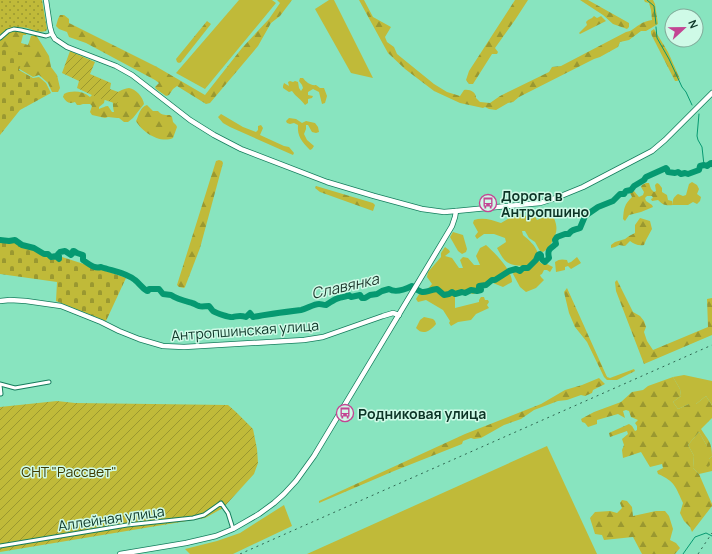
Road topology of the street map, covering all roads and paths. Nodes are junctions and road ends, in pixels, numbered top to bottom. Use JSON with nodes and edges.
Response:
{"nodes":[{"id":1,"x":46,"y":0,"type":"edge"},
{"id":2,"x":52,"y":34,"type":"junction"},
{"id":3,"x":0,"y":38,"type":"edge"},
{"id":4,"x":712,"y":93,"type":"edge"},
{"id":5,"x":456,"y":211,"type":"junction"},
{"id":6,"x":0,"y":301,"type":"edge"},
{"id":7,"x":398,"y":315,"type":"junction"},
{"id":8,"x":49,"y":382,"type":"dead end"},
{"id":9,"x":0,"y":385,"type":"edge"},
{"id":10,"x":0,"y":394,"type":"edge"},
{"id":11,"x":233,"y":529,"type":"junction"},
{"id":12,"x":0,"y":546,"type":"edge"},
{"id":13,"x":120,"y":554,"type":"edge"}],
"edges":[{"from":1,"to":2,"type":"street"},
{"from":2,"to":3,"type":"street"},
{"from":2,"to":5,"type":"street"},
{"from":4,"to":5,"type":"street"},
{"from":5,"to":7,"type":"street"},
{"from":6,"to":7,"type":"street","name":"Антропшинская улица"},
{"from":7,"to":11,"type":"street"},
{"from":8,"to":9,"type":"street"},
{"from":9,"to":10,"type":"street"},
{"from":11,"to":12,"type":"street","name":"Аллейная улица"},
{"from":11,"to":13,"type":"street"}]}
